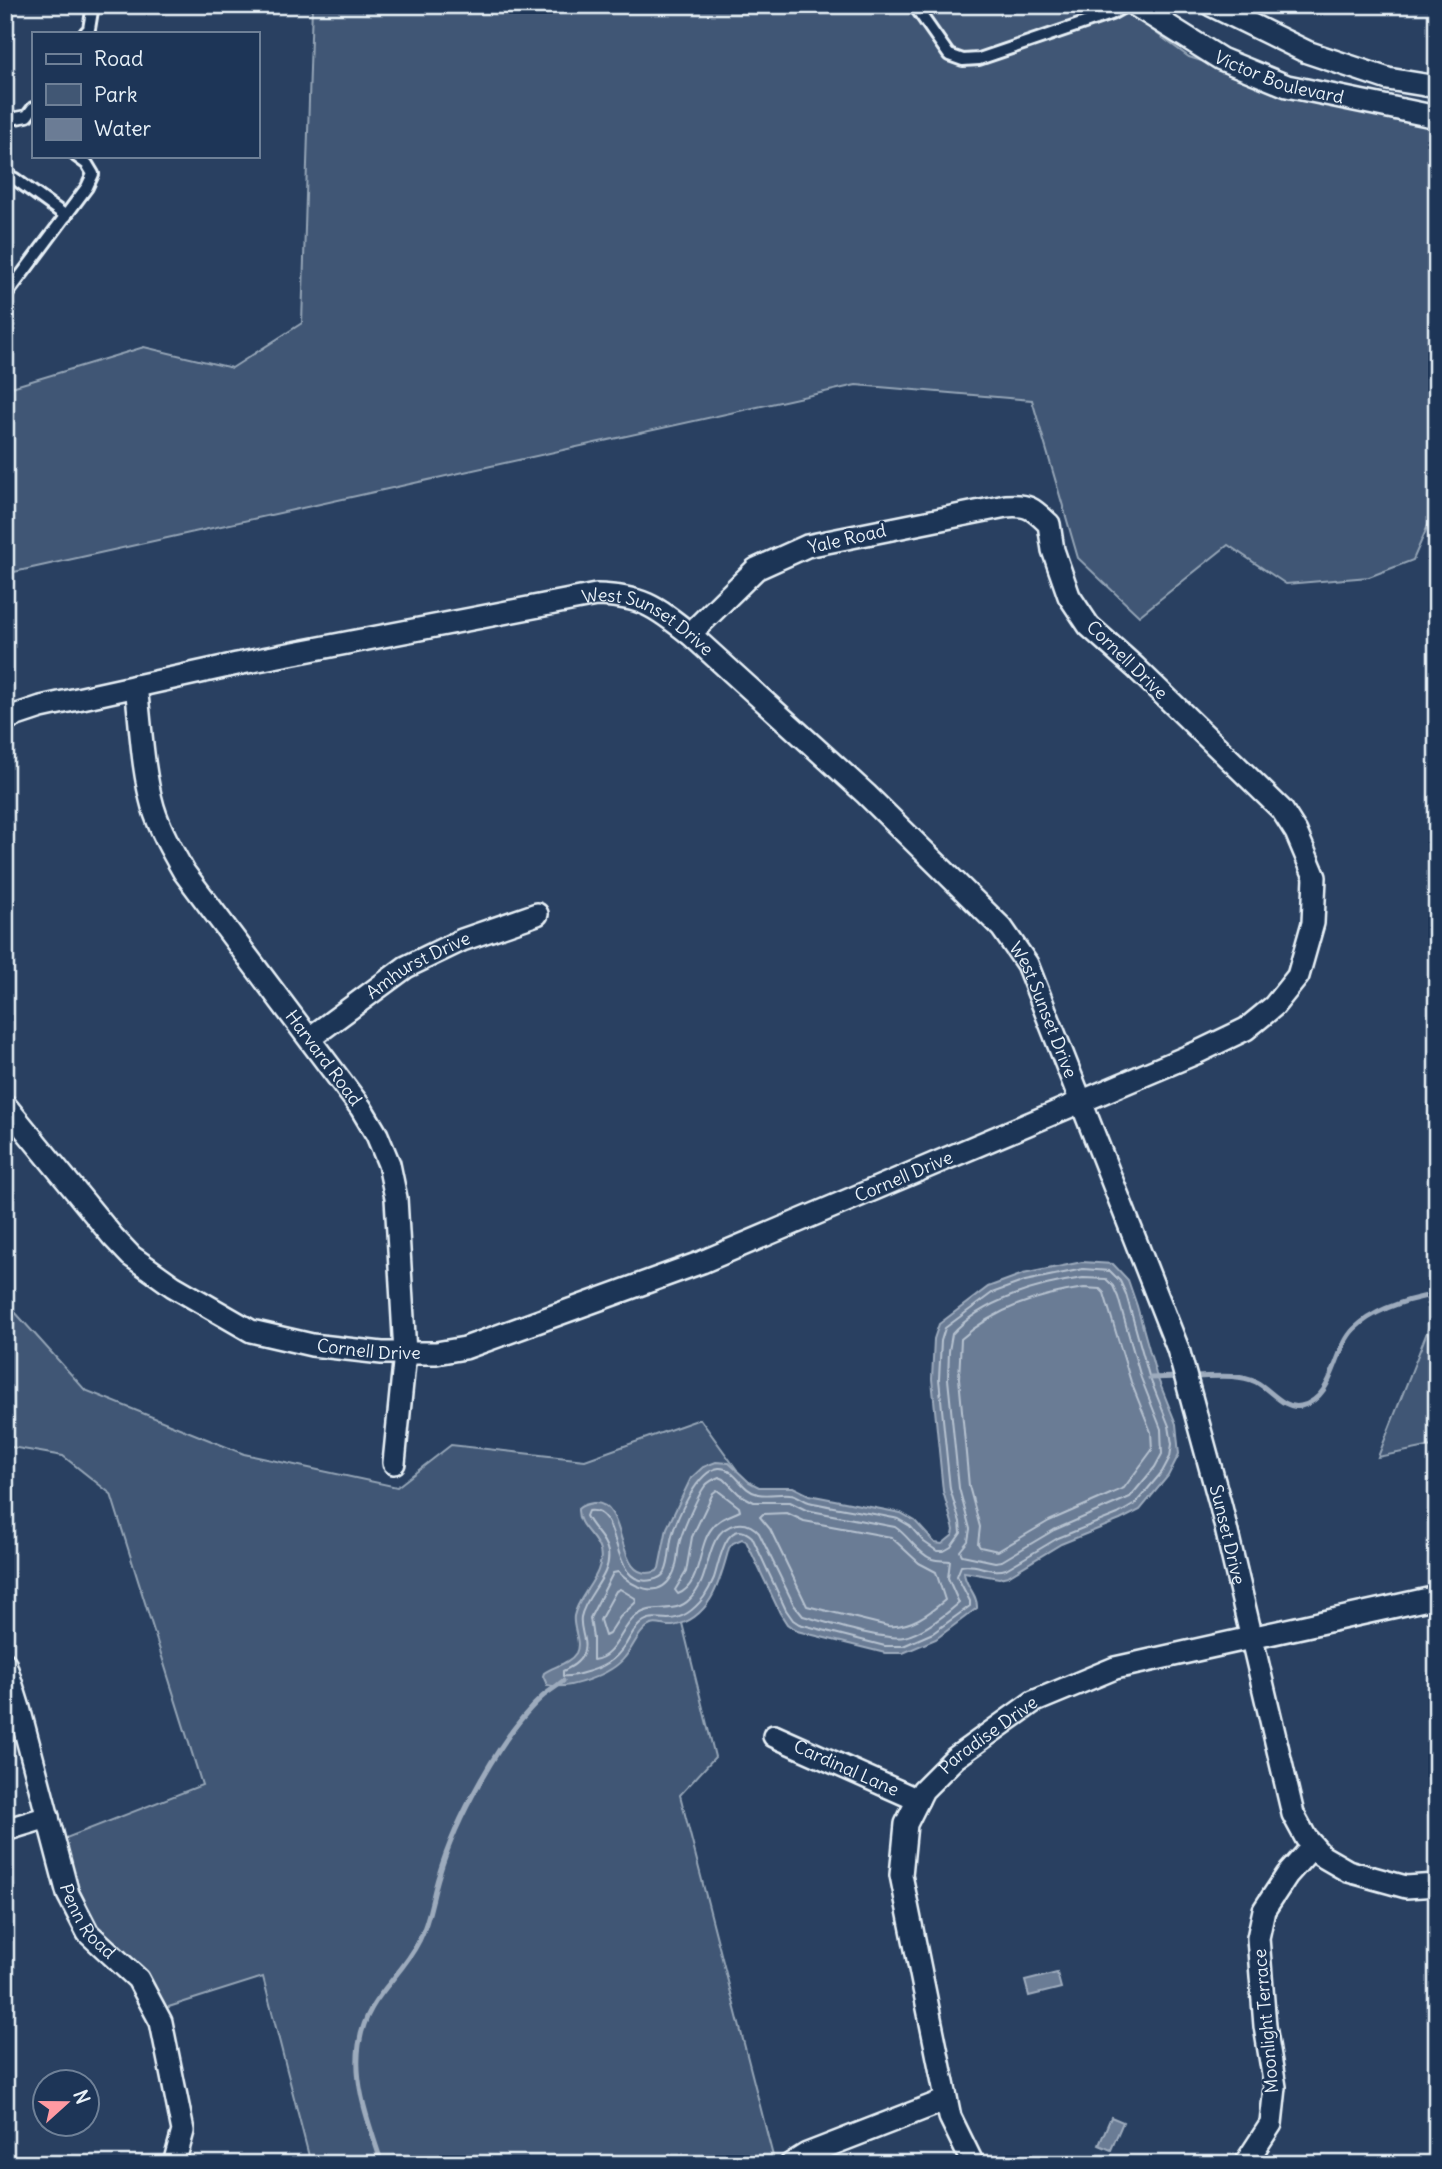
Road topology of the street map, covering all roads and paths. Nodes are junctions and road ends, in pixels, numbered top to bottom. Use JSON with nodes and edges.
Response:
{"nodes":[{"id":1,"x":93,"y":5,"type":"edge"},
{"id":2,"x":914,"y":5,"type":"edge"},
{"id":3,"x":1127,"y":5,"type":"edge"},
{"id":4,"x":1135,"y":5,"type":"edge"},
{"id":5,"x":1211,"y":5,"type":"edge"},
{"id":6,"x":86,"y":32,"type":"edge"},
{"id":7,"x":1437,"y":87,"type":"edge"},
{"id":8,"x":31,"y":115,"type":"edge"},
{"id":9,"x":1437,"y":117,"type":"edge"},
{"id":10,"x":5,"y":120,"type":"edge"},
{"id":11,"x":79,"y":158,"type":"edge"},
{"id":12,"x":5,"y":174,"type":"edge"},
{"id":13,"x":66,"y":216,"type":"junction"},
{"id":14,"x":5,"y":297,"type":"edge"},
{"id":15,"x":1032,"y":508,"type":"joint"},
{"id":16,"x":690,"y":634,"type":"junction"},
{"id":17,"x":136,"y":686,"type":"junction"},
{"id":18,"x":5,"y":719,"type":"edge"},
{"id":19,"x":537,"y":914,"type":"dead end"},
{"id":20,"x":310,"y":1038,"type":"junction"},
{"id":21,"x":1081,"y":1100,"type":"junction"},
{"id":22,"x":5,"y":1105,"type":"edge"},
{"id":23,"x":405,"y":1353,"type":"junction"},
{"id":24,"x":394,"y":1463,"type":"dead end"},
{"id":25,"x":1437,"y":1597,"type":"edge"},
{"id":26,"x":1251,"y":1638,"type":"junction"},
{"id":27,"x":5,"y":1663,"type":"edge"},
{"id":28,"x":774,"y":1736,"type":"dead end"},
{"id":29,"x":918,"y":1800,"type":"junction"},
{"id":30,"x":48,"y":1817,"type":"junction"},
{"id":31,"x":5,"y":1830,"type":"edge"},
{"id":32,"x":1312,"y":1846,"type":"junction"},
{"id":33,"x":1437,"y":1885,"type":"edge"},
{"id":34,"x":946,"y":2100,"type":"junction"},
{"id":35,"x":174,"y":2164,"type":"edge"},
{"id":36,"x":791,"y":2164,"type":"edge"},
{"id":37,"x":973,"y":2164,"type":"edge"},
{"id":38,"x":1245,"y":2164,"type":"edge"}],
"edges":[{"from":1,"to":6,"type":"lane"},
{"from":2,"to":3,"type":"lane"},
{"from":4,"to":9,"type":"street","name":"Victor Boulevard"},
{"from":5,"to":7,"type":"street","name":"Victor Boulevard"},
{"from":8,"to":10,"type":"lane"},
{"from":11,"to":13,"type":"lane"},
{"from":12,"to":13,"type":"lane"},
{"from":13,"to":14,"type":"lane"},
{"from":15,"to":16,"type":"street","name":"Yale Road"},
{"from":15,"to":21,"type":"street","name":"Cornell Drive"},
{"from":16,"to":17,"type":"street","name":"West Sunset Drive"},
{"from":16,"to":21,"type":"street","name":"West Sunset Drive"},
{"from":17,"to":18,"type":"street","name":"West Sunset Drive"},
{"from":17,"to":20,"type":"street","name":"Harvard Road"},
{"from":19,"to":20,"type":"street","name":"Amhurst Drive"},
{"from":20,"to":23,"type":"street","name":"Harvard Road"},
{"from":21,"to":23,"type":"street","name":"Cornell Drive"},
{"from":21,"to":26,"type":"street","name":"Sunset Drive"},
{"from":22,"to":23,"type":"street","name":"Cornell Drive"},
{"from":23,"to":24,"type":"street","name":"Harvard Road"},
{"from":25,"to":26,"type":"street","name":"Paradise Drive"},
{"from":26,"to":29,"type":"street","name":"Paradise Drive"},
{"from":26,"to":32,"type":"street","name":"Sunset Drive"},
{"from":27,"to":30,"type":"street","name":"Penn Road"},
{"from":28,"to":29,"type":"street","name":"Cardinal Lane"},
{"from":29,"to":34,"type":"street","name":"Paradise Drive"},
{"from":30,"to":31,"type":"street"},
{"from":30,"to":35,"type":"street","name":"Penn Road"},
{"from":32,"to":33,"type":"street","name":"Sunset Drive"},
{"from":32,"to":38,"type":"street","name":"Moonlight Terrace"},
{"from":34,"to":36,"type":"street"},
{"from":34,"to":37,"type":"street","name":"Paradise Drive"}]}
